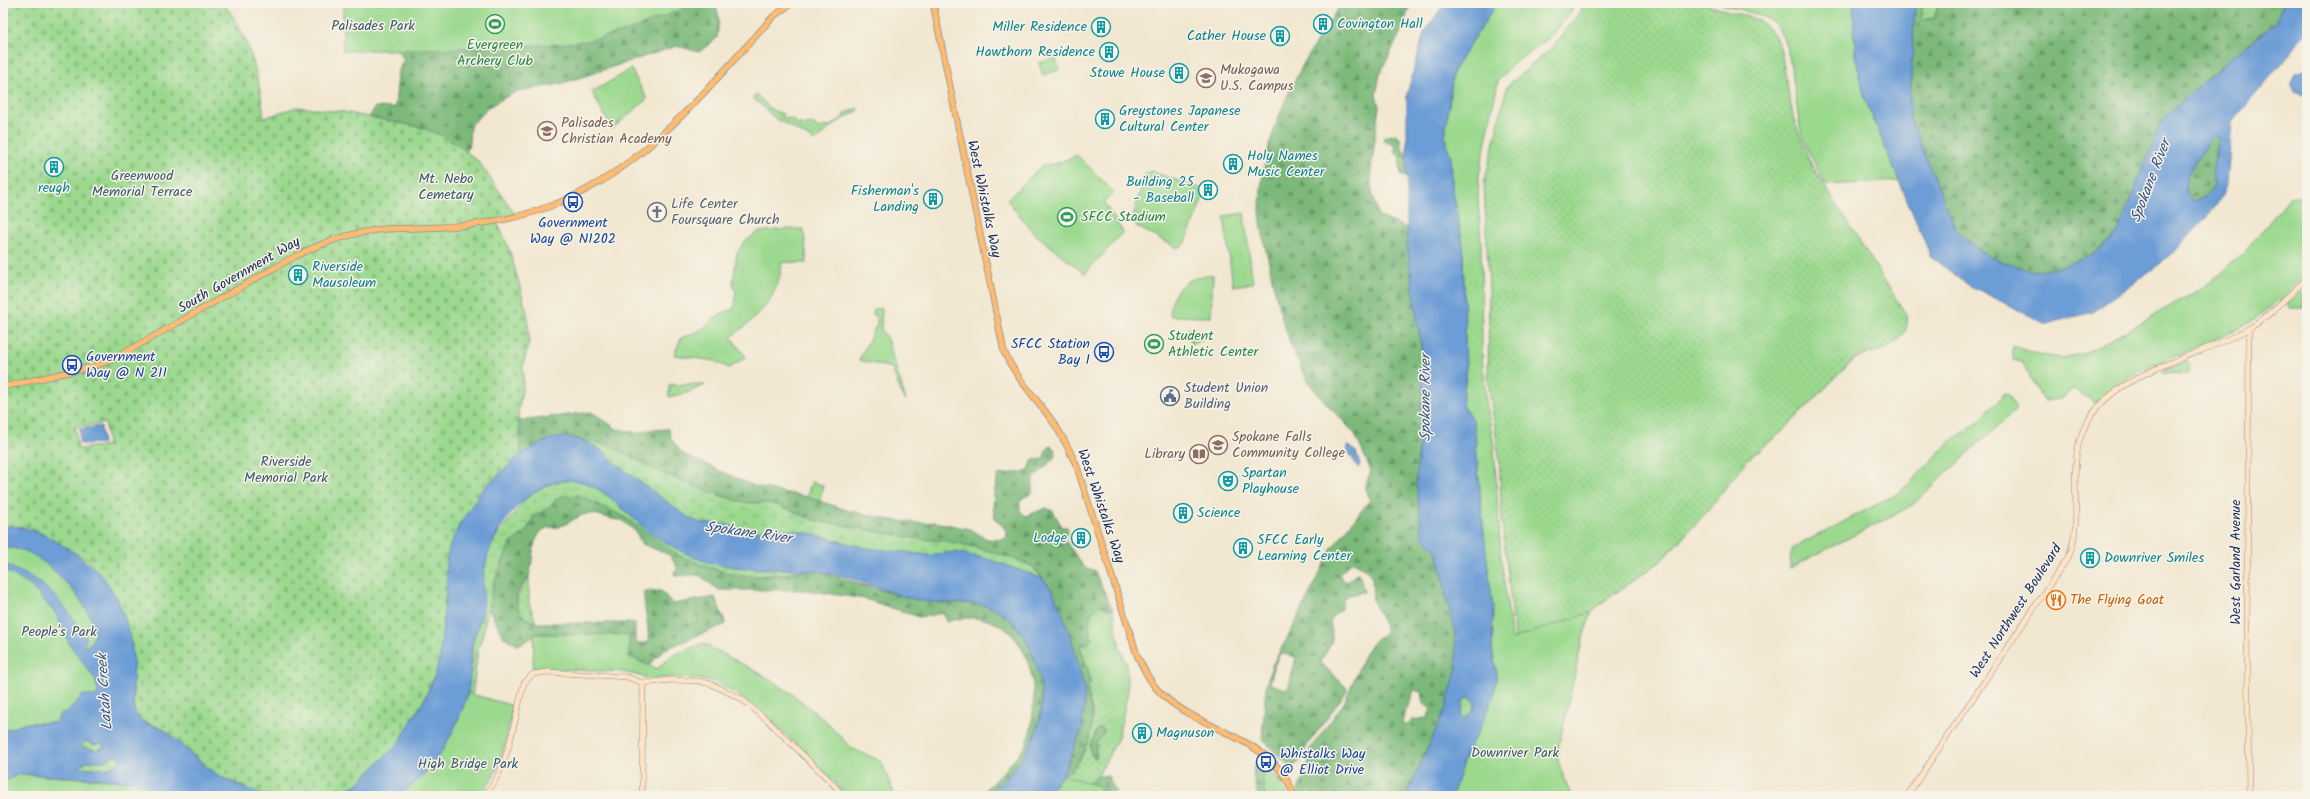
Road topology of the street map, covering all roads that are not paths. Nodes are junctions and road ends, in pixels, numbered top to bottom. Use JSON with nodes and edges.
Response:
{"nodes":[{"id":1,"x":792,"y":3,"type":"edge"},
{"id":2,"x":933,"y":3,"type":"edge"},
{"id":3,"x":2307,"y":278,"type":"edge"},
{"id":4,"x":2249,"y":328,"type":"junction"},
{"id":5,"x":3,"y":387,"type":"edge"},
{"id":6,"x":643,"y":683,"type":"junction"},
{"id":7,"x":484,"y":796,"type":"edge"},
{"id":8,"x":642,"y":796,"type":"edge"},
{"id":9,"x":842,"y":796,"type":"edge"},
{"id":10,"x":1294,"y":796,"type":"edge"},
{"id":11,"x":1907,"y":796,"type":"edge"},
{"id":12,"x":2249,"y":796,"type":"edge"}],
"edges":[{"from":1,"to":5,"type":"main road","name":"South Government Way"},
{"from":2,"to":10,"type":"main road","name":"West Whistalks Way"},
{"from":3,"to":4,"type":"street","name":"West Northwest Boulevard"},
{"from":4,"to":11,"type":"street","name":"West Northwest Boulevard"},
{"from":4,"to":12,"type":"street","name":"West Garland Avenue"},
{"from":6,"to":7,"type":"street"},
{"from":6,"to":8,"type":"street"},
{"from":6,"to":9,"type":"street"}]}
